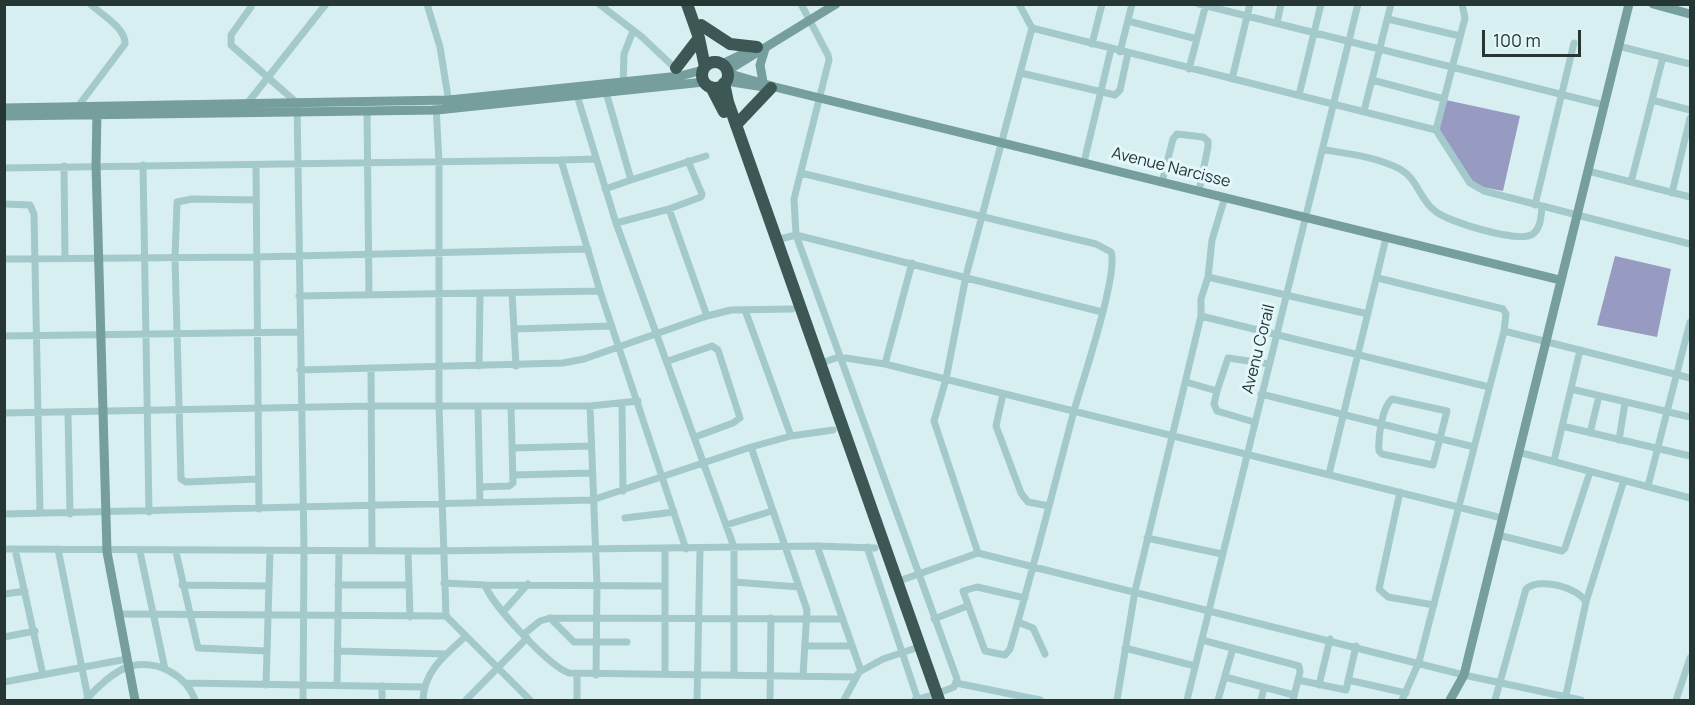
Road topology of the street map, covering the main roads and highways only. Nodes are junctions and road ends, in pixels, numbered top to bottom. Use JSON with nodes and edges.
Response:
{"nodes":[{"id":1,"x":687,"y":4,"type":"edge"},
{"id":2,"x":694,"y":4,"type":"edge"},
{"id":3,"x":700,"y":31,"type":"junction"},
{"id":4,"x":762,"y":47,"type":"road end"},
{"id":5,"x":678,"y":72,"type":"road end"},
{"id":6,"x":724,"y":72,"type":"junction"},
{"id":7,"x":706,"y":76,"type":"junction"},
{"id":8,"x":770,"y":86,"type":"road end"},
{"id":9,"x":736,"y":125,"type":"junction"},
{"id":10,"x":927,"y":699,"type":"edge"}],
"edges":[{"from":1,"to":3,"type":"highway"},
{"from":2,"to":3,"type":"highway"},
{"from":3,"to":4,"type":"highway"},
{"from":3,"to":5,"type":"highway"},
{"from":3,"to":6,"type":"highway"},
{"from":3,"to":7,"type":"highway"},
{"from":6,"to":7,"type":"highway"},
{"from":6,"to":7,"type":"highway"},
{"from":6,"to":9,"type":"highway"},
{"from":7,"to":10,"type":"highway"},
{"from":8,"to":9,"type":"highway"},
{"from":9,"to":10,"type":"highway"}]}
